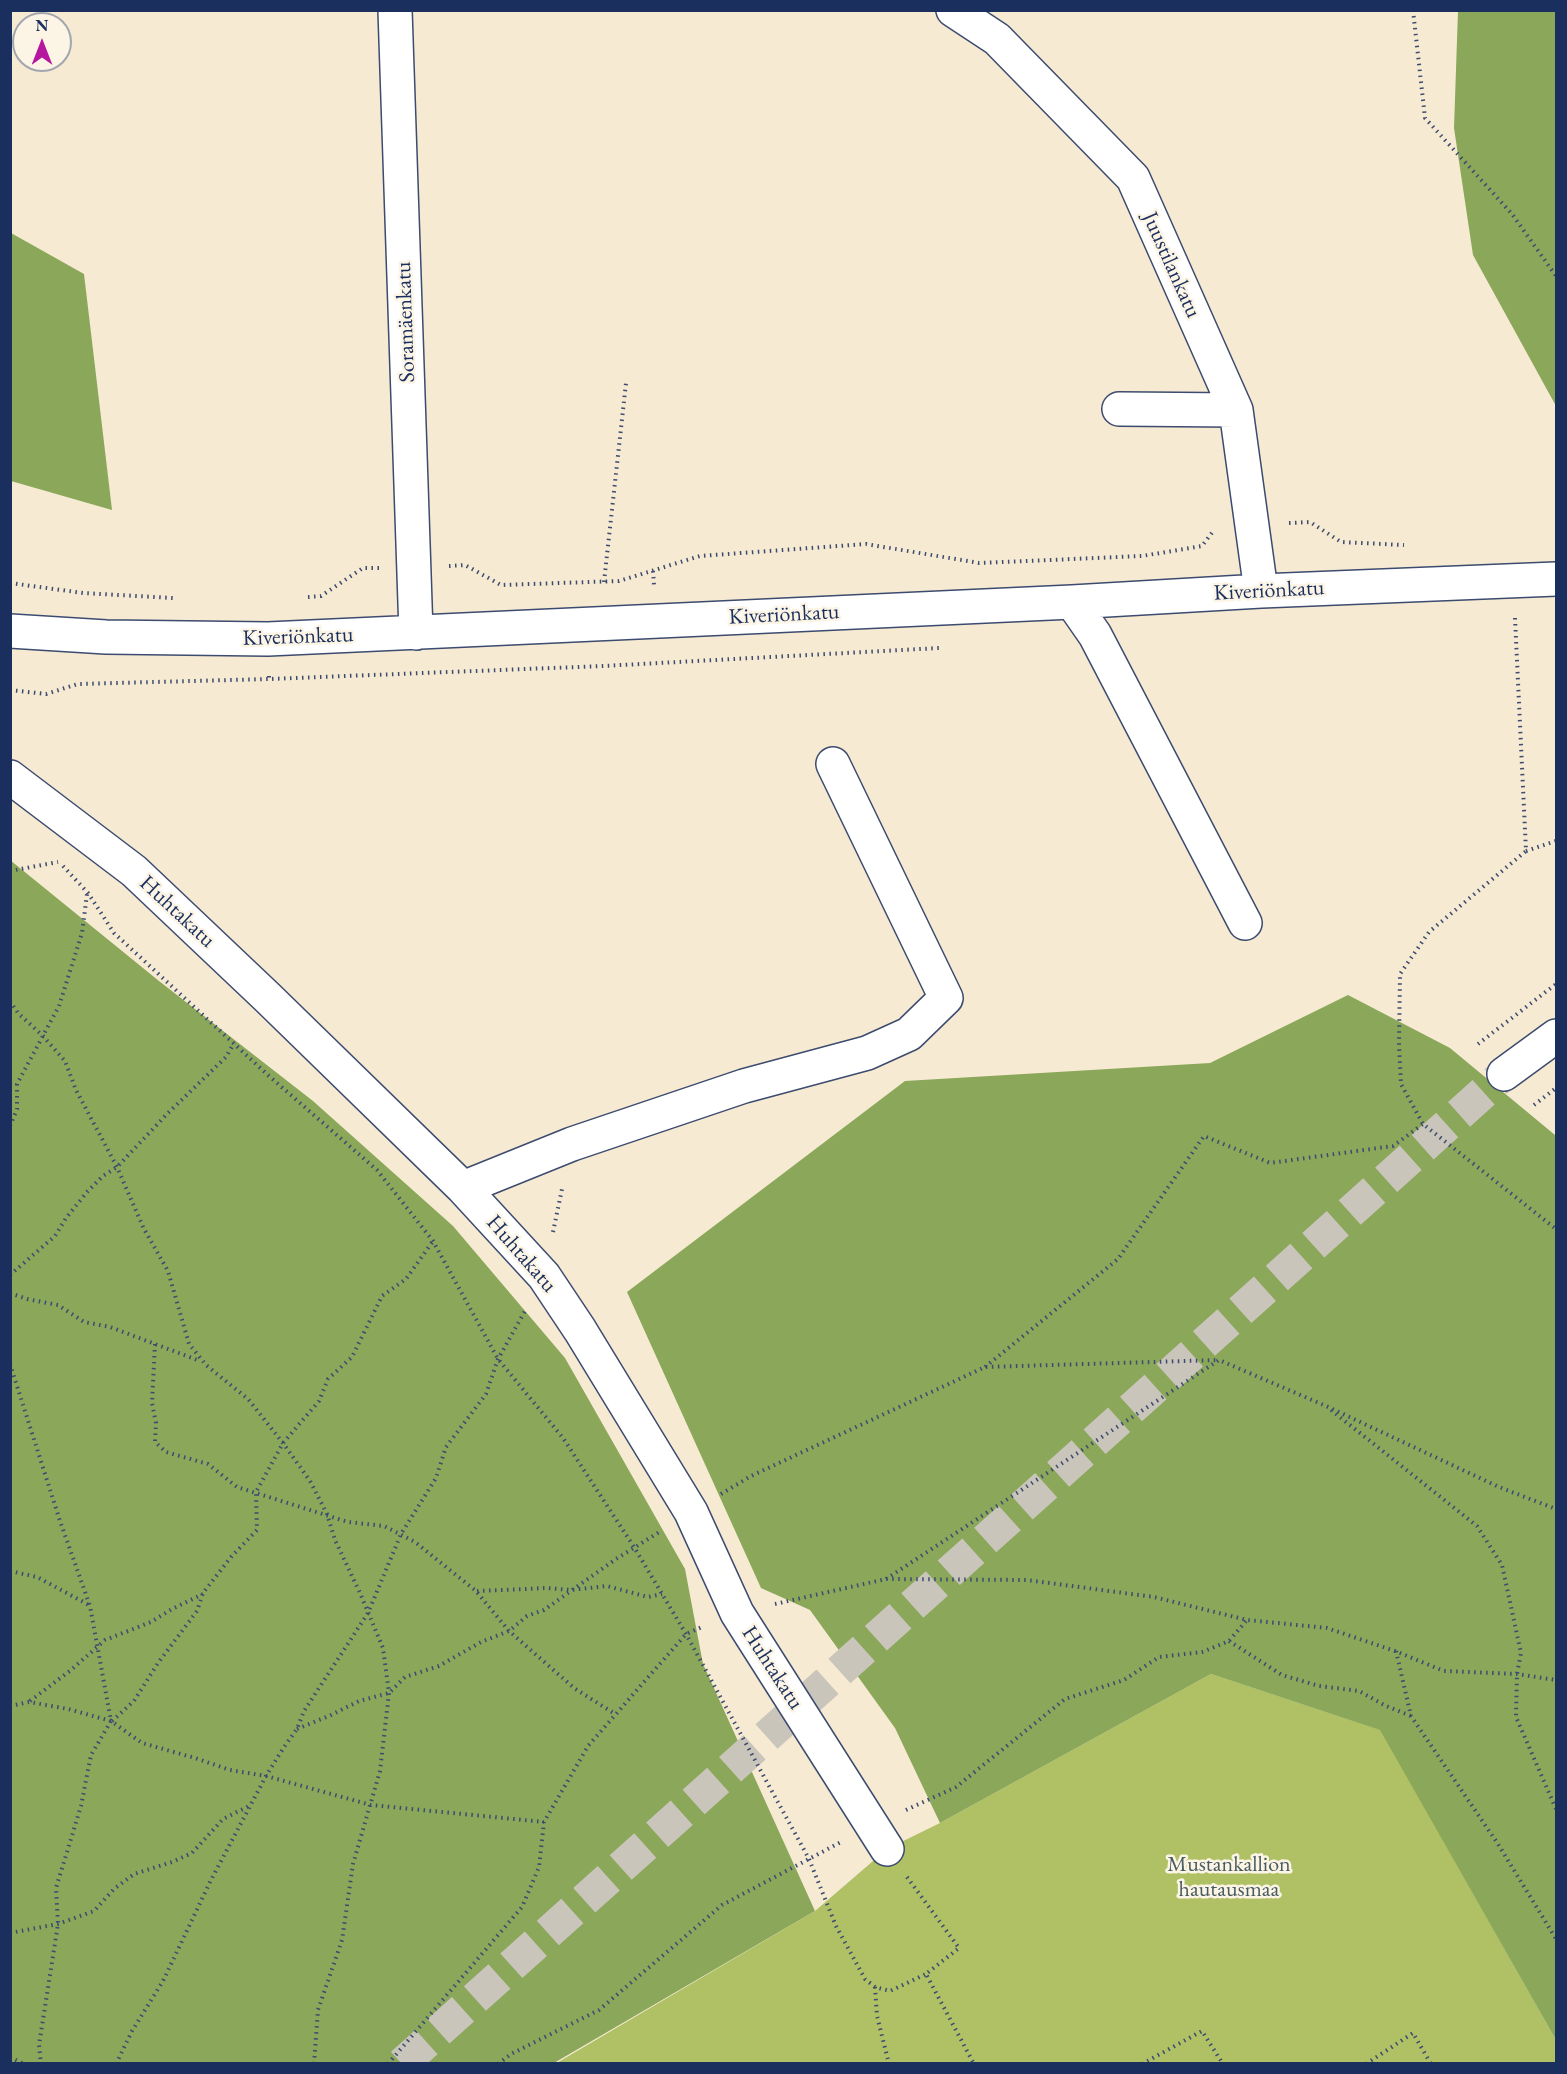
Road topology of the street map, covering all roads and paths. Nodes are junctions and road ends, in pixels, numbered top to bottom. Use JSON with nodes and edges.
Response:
{"nodes":[{"id":1,"x":395,"y":10,"type":"edge"},
{"id":2,"x":953,"y":10,"type":"edge"},
{"id":3,"x":1413,"y":10,"type":"edge"},
{"id":4,"x":1557,"y":276,"type":"edge"},
{"id":5,"x":626,"y":383,"type":"dead end"},
{"id":6,"x":1119,"y":409,"type":"dead end"},
{"id":7,"x":1236,"y":410,"type":"junction"},
{"id":8,"x":1252,"y":526,"type":"junction"},
{"id":9,"x":1412,"y":546,"type":"dead end"},
{"id":10,"x":414,"y":568,"type":"junction"},
{"id":11,"x":1557,"y":579,"type":"edge"},
{"id":12,"x":604,"y":582,"type":"junction"},
{"id":13,"x":1262,"y":591,"type":"junction"},
{"id":14,"x":301,"y":598,"type":"dead end"},
{"id":15,"x":1072,"y":602,"type":"junction"},
{"id":16,"x":1515,"y":618,"type":"dead end"},
{"id":17,"x":10,"y":631,"type":"edge"},
{"id":18,"x":416,"y":633,"type":"junction"},
{"id":19,"x":269,"y":679,"type":"dead end"},
{"id":20,"x":10,"y":690,"type":"edge"},
{"id":21,"x":833,"y":764,"type":"dead end"},
{"id":22,"x":10,"y":777,"type":"edge"},
{"id":23,"x":1557,"y":841,"type":"edge"},
{"id":24,"x":1526,"y":851,"type":"junction"},
{"id":25,"x":50,"y":853,"type":"dead end"},
{"id":26,"x":58,"y":861,"type":"junction"},
{"id":27,"x":10,"y":872,"type":"edge"},
{"id":28,"x":87,"y":893,"type":"junction"},
{"id":29,"x":1245,"y":923,"type":"dead end"},
{"id":30,"x":1557,"y":984,"type":"edge"},
{"id":31,"x":10,"y":1001,"type":"edge"},
{"id":32,"x":43,"y":1036,"type":"junction"},
{"id":33,"x":1557,"y":1036,"type":"edge"},
{"id":34,"x":234,"y":1043,"type":"junction"},
{"id":35,"x":1478,"y":1044,"type":"dead end"},
{"id":36,"x":1504,"y":1074,"type":"tunnel mouth"},
{"id":37,"x":1557,"y":1088,"type":"edge"},
{"id":38,"x":1534,"y":1105,"type":"dead end"},
{"id":39,"x":1422,"y":1124,"type":"junction"},
{"id":40,"x":10,"y":1126,"type":"edge"},
{"id":41,"x":572,"y":1144,"type":"junction"},
{"id":42,"x":117,"y":1167,"type":"junction"},
{"id":43,"x":463,"y":1188,"type":"junction"},
{"id":44,"x":1557,"y":1229,"type":"edge"},
{"id":45,"x":433,"y":1241,"type":"junction"},
{"id":46,"x":10,"y":1275,"type":"edge"},
{"id":47,"x":544,"y":1276,"type":"junction"},
{"id":48,"x":10,"y":1293,"type":"edge"},
{"id":49,"x":155,"y":1344,"type":"junction"},
{"id":50,"x":498,"y":1359,"type":"junction"},
{"id":51,"x":1219,"y":1360,"type":"junction"},
{"id":52,"x":203,"y":1362,"type":"junction"},
{"id":53,"x":10,"y":1364,"type":"edge"},
{"id":54,"x":985,"y":1367,"type":"junction"},
{"id":55,"x":1326,"y":1406,"type":"junction"},
{"id":56,"x":283,"y":1443,"type":"junction"},
{"id":57,"x":256,"y":1492,"type":"junction"},
{"id":58,"x":1557,"y":1509,"type":"edge"},
{"id":59,"x":691,"y":1512,"type":"junction"},
{"id":60,"x":327,"y":1514,"type":"junction"},
{"id":61,"x":401,"y":1534,"type":"junction"},
{"id":62,"x":634,"y":1547,"type":"junction"},
{"id":63,"x":10,"y":1571,"type":"edge"},
{"id":64,"x":885,"y":1579,"type":"junction"},
{"id":65,"x":572,"y":1590,"type":"junction"},
{"id":66,"x":476,"y":1591,"type":"junction"},
{"id":67,"x":204,"y":1593,"type":"junction"},
{"id":68,"x":663,"y":1594,"type":"junction"},
{"id":69,"x":90,"y":1606,"type":"junction"},
{"id":70,"x":368,"y":1612,"type":"junction"},
{"id":71,"x":737,"y":1613,"type":"junction"},
{"id":72,"x":508,"y":1631,"type":"junction"},
{"id":73,"x":687,"y":1634,"type":"junction"},
{"id":74,"x":1229,"y":1641,"type":"dead end"},
{"id":75,"x":96,"y":1646,"type":"junction"},
{"id":76,"x":1395,"y":1651,"type":"junction"},
{"id":77,"x":1517,"y":1674,"type":"junction"},
{"id":78,"x":1557,"y":1680,"type":"edge"},
{"id":79,"x":389,"y":1694,"type":"junction"},
{"id":80,"x":29,"y":1702,"type":"junction"},
{"id":81,"x":10,"y":1706,"type":"edge"},
{"id":82,"x":615,"y":1714,"type":"junction"},
{"id":83,"x":1411,"y":1716,"type":"junction"},
{"id":84,"x":111,"y":1721,"type":"junction"},
{"id":85,"x":297,"y":1729,"type":"junction"},
{"id":86,"x":266,"y":1776,"type":"junction"},
{"id":87,"x":251,"y":1804,"type":"junction"},
{"id":88,"x":371,"y":1805,"type":"junction"},
{"id":89,"x":1557,"y":1809,"type":"edge"},
{"id":90,"x":544,"y":1822,"type":"junction"},
{"id":91,"x":887,"y":1849,"type":"joint"},
{"id":92,"x":58,"y":1924,"type":"junction"},
{"id":93,"x":10,"y":1933,"type":"edge"},
{"id":94,"x":1557,"y":1939,"type":"edge"},
{"id":95,"x":926,"y":1974,"type":"junction"},
{"id":96,"x":875,"y":1987,"type":"junction"},
{"id":97,"x":10,"y":2057,"type":"edge"},
{"id":98,"x":24,"y":2064,"type":"edge"},
{"id":99,"x":41,"y":2064,"type":"edge"},
{"id":100,"x":116,"y":2064,"type":"edge"},
{"id":101,"x":314,"y":2064,"type":"edge"},
{"id":102,"x":388,"y":2064,"type":"edge"},
{"id":103,"x":889,"y":2064,"type":"edge"},
{"id":104,"x":974,"y":2064,"type":"edge"},
{"id":105,"x":1142,"y":2064,"type":"edge"},
{"id":106,"x":1224,"y":2064,"type":"edge"},
{"id":107,"x":1366,"y":2064,"type":"edge"},
{"id":108,"x":1431,"y":2064,"type":"edge"}],
"edges":[{"from":1,"to":10,"type":"street","name":"Soramäenkatu"},
{"from":2,"to":7,"type":"street","name":"Juustilankatu"},
{"from":3,"to":4,"type":"path"},
{"from":5,"to":12,"type":"path"},
{"from":6,"to":7,"type":"street"},
{"from":7,"to":8,"type":"street","name":"Juustilankatu"},
{"from":8,"to":9,"type":"path"},
{"from":8,"to":12,"type":"path"},
{"from":8,"to":13,"type":"street","name":"Juustilankatu"},
{"from":10,"to":12,"type":"path"},
{"from":10,"to":14,"type":"path"},
{"from":10,"to":18,"type":"street","name":"Soramäenkatu"},
{"from":11,"to":13,"type":"street","name":"Kiveriönkatu"},
{"from":13,"to":15,"type":"street","name":"Kiveriönkatu"},
{"from":15,"to":18,"type":"street","name":"Kiveriönkatu"},
{"from":15,"to":29,"type":"street"},
{"from":16,"to":24,"type":"path"},
{"from":17,"to":18,"type":"street","name":"Kiveriönkatu"},
{"from":19,"to":20,"type":"path"},
{"from":21,"to":41,"type":"street"},
{"from":22,"to":43,"type":"street","name":"Huhtakatu"},
{"from":23,"to":24,"type":"path"},
{"from":24,"to":39,"type":"path"},
{"from":25,"to":26,"type":"path"},
{"from":26,"to":27,"type":"path"},
{"from":26,"to":28,"type":"path"},
{"from":28,"to":32,"type":"path"},
{"from":28,"to":34,"type":"path"},
{"from":30,"to":35,"type":"path"},
{"from":31,"to":32,"type":"path"},
{"from":32,"to":40,"type":"path"},
{"from":32,"to":42,"type":"path"},
{"from":33,"to":36,"type":"street"},
{"from":34,"to":42,"type":"path"},
{"from":34,"to":45,"type":"path"},
{"from":37,"to":38,"type":"path"},
{"from":39,"to":44,"type":"path"},
{"from":39,"to":54,"type":"path"},
{"from":41,"to":43,"type":"street"},
{"from":41,"to":47,"type":"path"},
{"from":42,"to":46,"type":"path"},
{"from":42,"to":52,"type":"path"},
{"from":43,"to":47,"type":"street","name":"Huhtakatu"},
{"from":45,"to":50,"type":"path"},
{"from":45,"to":56,"type":"path"},
{"from":47,"to":50,"type":"path"},
{"from":47,"to":59,"type":"street","name":"Huhtakatu"},
{"from":48,"to":49,"type":"path"},
{"from":49,"to":52,"type":"path"},
{"from":49,"to":57,"type":"path"},
{"from":50,"to":61,"type":"path"},
{"from":50,"to":62,"type":"path"},
{"from":51,"to":54,"type":"path"},
{"from":51,"to":55,"type":"path"},
{"from":51,"to":64,"type":"path"},
{"from":52,"to":56,"type":"path"},
{"from":53,"to":69,"type":"path"},
{"from":54,"to":59,"type":"path"},
{"from":55,"to":58,"type":"path"},
{"from":55,"to":77,"type":"path"},
{"from":56,"to":57,"type":"path"},
{"from":56,"to":60,"type":"path"},
{"from":57,"to":60,"type":"path"},
{"from":57,"to":67,"type":"path"},
{"from":59,"to":62,"type":"path"},
{"from":59,"to":71,"type":"street","name":"Huhtakatu"},
{"from":60,"to":61,"type":"path"},
{"from":60,"to":70,"type":"path"},
{"from":61,"to":66,"type":"path"},
{"from":61,"to":70,"type":"path"},
{"from":62,"to":65,"type":"path"},
{"from":62,"to":68,"type":"path"},
{"from":63,"to":69,"type":"path"},
{"from":64,"to":71,"type":"path"},
{"from":64,"to":76,"type":"path"},
{"from":65,"to":66,"type":"path"},
{"from":65,"to":68,"type":"path"},
{"from":65,"to":72,"type":"path"},
{"from":66,"to":72,"type":"path"},
{"from":67,"to":75,"type":"path"},
{"from":67,"to":84,"type":"path"},
{"from":68,"to":73,"type":"path"},
{"from":69,"to":75,"type":"path"},
{"from":70,"to":79,"type":"path"},
{"from":70,"to":85,"type":"path"},
{"from":71,"to":73,"type":"path"},
{"from":71,"to":91,"type":"street","name":"Huhtakatu"},
{"from":72,"to":79,"type":"path"},
{"from":72,"to":82,"type":"path"},
{"from":73,"to":82,"type":"path"},
{"from":73,"to":96,"type":"path"},
{"from":74,"to":83,"type":"path"},
{"from":75,"to":80,"type":"path"},
{"from":75,"to":84,"type":"path"},
{"from":76,"to":77,"type":"path"},
{"from":76,"to":83,"type":"path"},
{"from":77,"to":78,"type":"path"},
{"from":77,"to":89,"type":"path"},
{"from":79,"to":85,"type":"path"},
{"from":79,"to":88,"type":"path"},
{"from":80,"to":81,"type":"path"},
{"from":80,"to":84,"type":"path"},
{"from":82,"to":90,"type":"path"},
{"from":83,"to":94,"type":"path"},
{"from":84,"to":86,"type":"path"},
{"from":84,"to":92,"type":"path"},
{"from":85,"to":86,"type":"path"},
{"from":86,"to":87,"type":"path"},
{"from":86,"to":88,"type":"path"},
{"from":87,"to":92,"type":"path"},
{"from":87,"to":100,"type":"path"},
{"from":88,"to":90,"type":"path"},
{"from":88,"to":101,"type":"path"},
{"from":90,"to":102,"type":"path"},
{"from":91,"to":95,"type":"path"},
{"from":92,"to":93,"type":"path"},
{"from":92,"to":99,"type":"path"},
{"from":95,"to":96,"type":"path"},
{"from":95,"to":104,"type":"path"},
{"from":96,"to":103,"type":"path"},
{"from":97,"to":98,"type":"path"},
{"from":105,"to":106,"type":"path"},
{"from":107,"to":108,"type":"path"}]}
